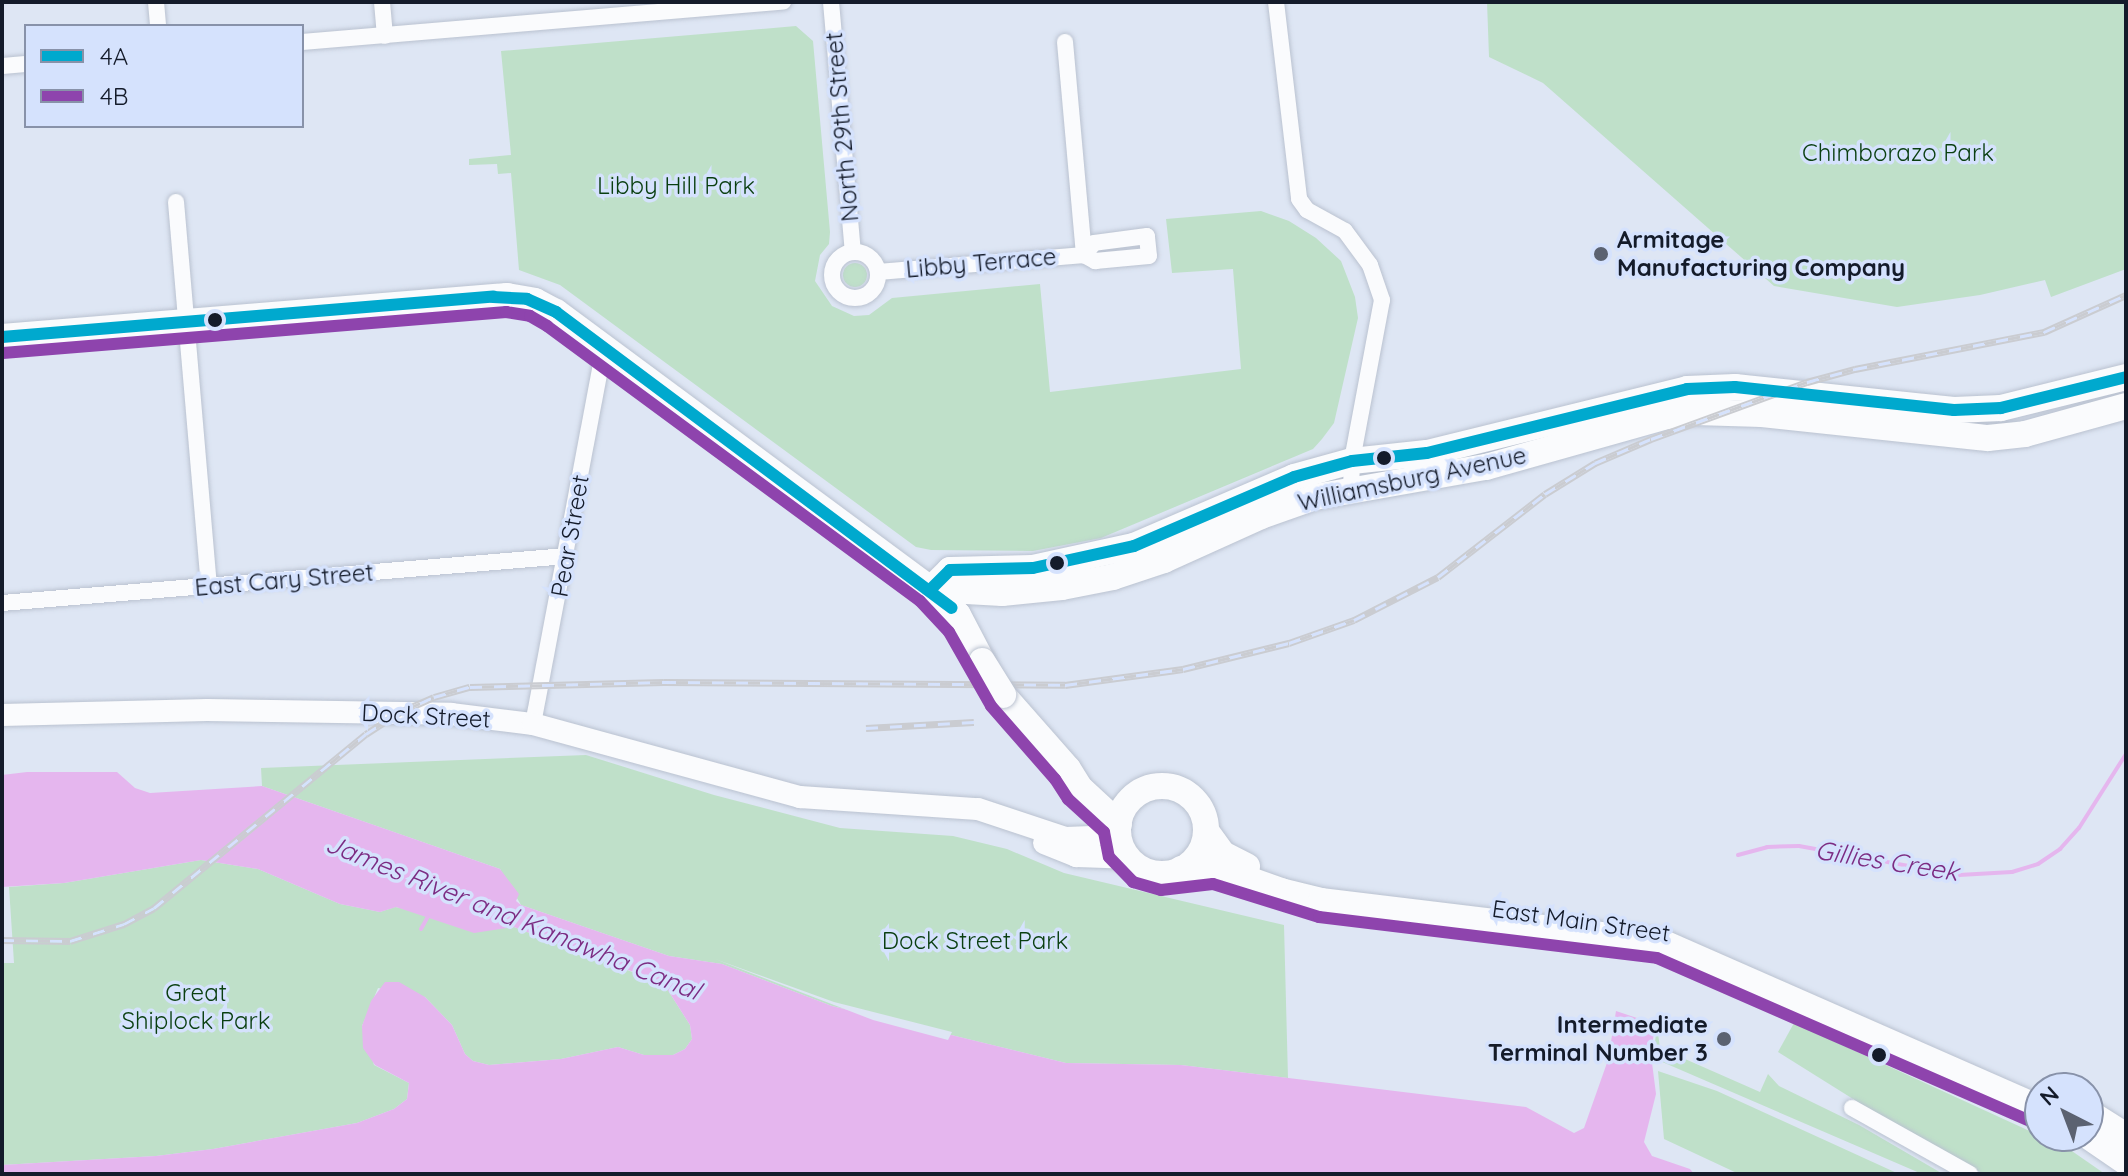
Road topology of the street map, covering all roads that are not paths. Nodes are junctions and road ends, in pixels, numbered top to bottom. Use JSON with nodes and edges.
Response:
{"nodes":[{"id":1,"x":156,"y":2,"type":"edge"},
{"id":2,"x":382,"y":2,"type":"edge"},
{"id":3,"x":783,"y":2,"type":"edge"},
{"id":4,"x":831,"y":2,"type":"edge"},
{"id":5,"x":1276,"y":2,"type":"edge"},
{"id":6,"x":607,"y":9,"type":"edge"},
{"id":7,"x":158,"y":24,"type":"edge"},
{"id":8,"x":385,"y":36,"type":"junction"},
{"id":9,"x":304,"y":42,"type":"edge"},
{"id":10,"x":1065,"y":42,"type":"dead end"},
{"id":11,"x":24,"y":64,"type":"edge"},
{"id":12,"x":2,"y":66,"type":"edge"},
{"id":13,"x":176,"y":202,"type":"dead end"},
{"id":14,"x":853,"y":251,"type":"junction"},
{"id":15,"x":878,"y":272,"type":"junction"},
{"id":16,"x":187,"y":325,"type":"junction"},
{"id":17,"x":2,"y":337,"type":"edge"},
{"id":18,"x":604,"y":347,"type":"junction"},
{"id":19,"x":2126,"y":377,"type":"edge"},
{"id":20,"x":2126,"y":406,"type":"edge"},
{"id":21,"x":1352,"y":461,"type":"junction"},
{"id":22,"x":1351,"y":488,"type":"junction"},
{"id":23,"x":567,"y":556,"type":"junction"},
{"id":24,"x":209,"y":586,"type":"junction"},
{"id":25,"x":931,"y":589,"type":"junction"},
{"id":26,"x":2,"y":603,"type":"edge"},
{"id":27,"x":2,"y":715,"type":"edge"},
{"id":28,"x":533,"y":724,"type":"junction"},
{"id":29,"x":1068,"y":769,"type":"junction"},
{"id":30,"x":1142,"y":791,"type":"junction"},
{"id":31,"x":840,"y":801,"type":"junction"},
{"id":32,"x":1119,"y":825,"type":"junction"},
{"id":33,"x":1206,"y":831,"type":"junction"},
{"id":34,"x":1133,"y":862,"type":"junction"},
{"id":35,"x":1181,"y":869,"type":"junction"},
{"id":36,"x":2024,"y":1083,"type":"edge"},
{"id":37,"x":2024,"y":1101,"type":"edge"},
{"id":38,"x":1852,"y":1108,"type":"dead end"},
{"id":39,"x":2104,"y":1122,"type":"edge"},
{"id":40,"x":2126,"y":1136,"type":"edge"},
{"id":41,"x":2104,"y":1147,"type":"edge"},
{"id":42,"x":2126,"y":1162,"type":"edge"},
{"id":43,"x":1970,"y":1174,"type":"edge"}],
"edges":[{"from":1,"to":7,"type":"street"},
{"from":2,"to":8,"type":"street"},
{"from":3,"to":6,"type":"street"},
{"from":4,"to":14,"type":"street","name":"North 29th Street"},
{"from":5,"to":21,"type":"street"},
{"from":6,"to":8,"type":"street"},
{"from":8,"to":9,"type":"street"},
{"from":10,"to":15,"type":"street","name":"Libby Terrace"},
{"from":11,"to":12,"type":"street"},
{"from":13,"to":16,"type":"street"},
{"from":14,"to":15,"type":"street"},
{"from":14,"to":15,"type":"street"},
{"from":16,"to":17,"type":"main road"},
{"from":16,"to":18,"type":"main road"},
{"from":16,"to":24,"type":"street"},
{"from":18,"to":23,"type":"street","name":"Pear Street"},
{"from":18,"to":25,"type":"main road"},
{"from":19,"to":21,"type":"main road","name":"Williamsburg Avenue"},
{"from":20,"to":22,"type":"main road","name":"Williamsburg Avenue"},
{"from":21,"to":22,"type":"street"},
{"from":21,"to":25,"type":"main road","name":"Williamsburg Avenue"},
{"from":22,"to":25,"type":"main road","name":"Williamsburg Avenue"},
{"from":23,"to":24,"type":"street","name":"East Cary Street"},
{"from":23,"to":28,"type":"street","name":"Pear Street"},
{"from":24,"to":26,"type":"street","name":"East Cary Street"},
{"from":25,"to":29,"type":"main road","bridge":true},
{"from":27,"to":28,"type":"main road","name":"Dock Street"},
{"from":28,"to":31,"type":"main road","name":"Dock Street"},
{"from":29,"to":30,"type":"main road"},
{"from":29,"to":32,"type":"main road"},
{"from":30,"to":32,"type":"main road"},
{"from":30,"to":33,"type":"main road"},
{"from":31,"to":32,"type":"main road","name":"Dock Street"},
{"from":31,"to":34,"type":"main road","name":"Dock Street"},
{"from":32,"to":34,"type":"main road"},
{"from":33,"to":35,"type":"main road"},
{"from":33,"to":36,"type":"main road","name":"East Main Street"},
{"from":34,"to":35,"type":"main road"},
{"from":35,"to":37,"type":"main road","name":"East Main Street"},
{"from":38,"to":43,"type":"street"},
{"from":39,"to":40,"type":"main road"},
{"from":41,"to":42,"type":"main road"}]}
